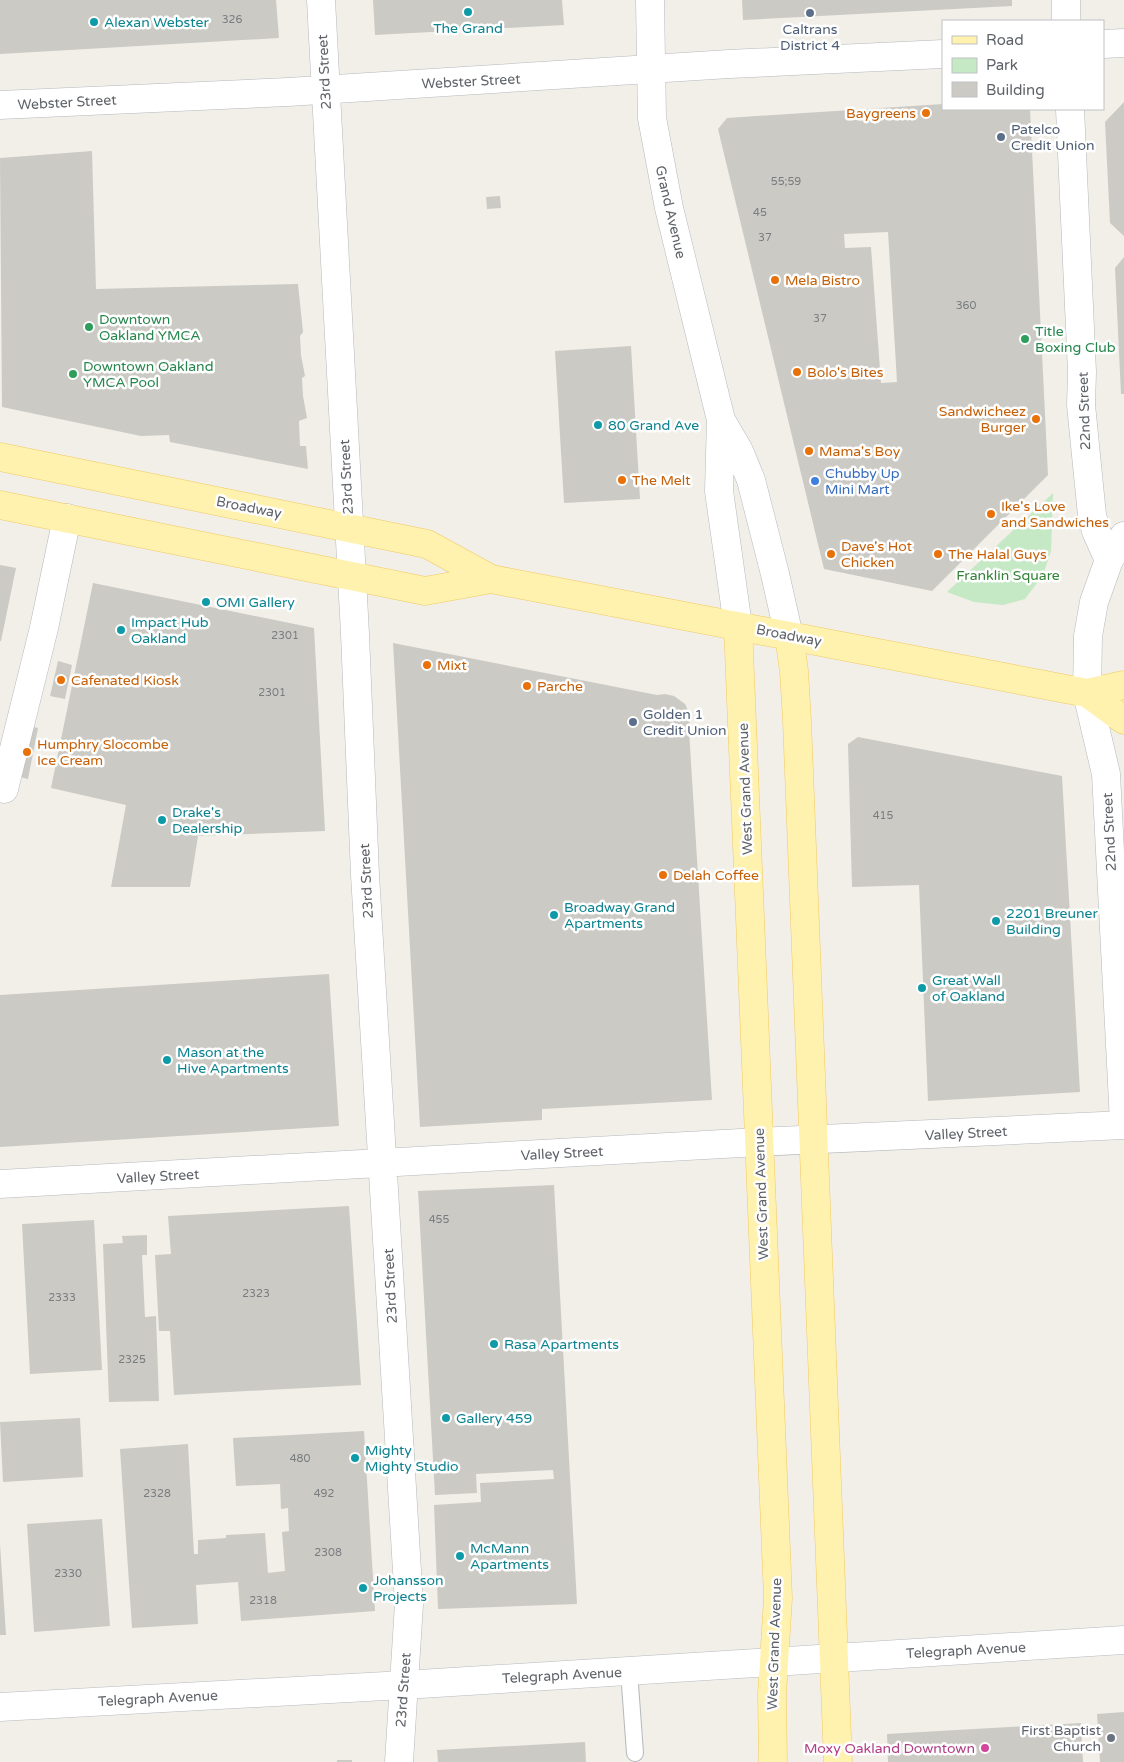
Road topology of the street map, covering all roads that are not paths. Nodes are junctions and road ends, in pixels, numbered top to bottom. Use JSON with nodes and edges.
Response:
{"nodes":[{"id":1,"x":321,"y":0,"type":"edge"},
{"id":2,"x":650,"y":0,"type":"edge"},
{"id":3,"x":1066,"y":0,"type":"edge"},
{"id":4,"x":1066,"y":20,"type":"edge"},
{"id":5,"x":1124,"y":43,"type":"edge"},
{"id":6,"x":1104,"y":44,"type":"edge"},
{"id":7,"x":942,"y":54,"type":"edge"},
{"id":8,"x":651,"y":70,"type":"junction"},
{"id":9,"x":325,"y":89,"type":"junction"},
{"id":10,"x":0,"y":105,"type":"edge"},
{"id":11,"x":1070,"y":110,"type":"edge"},
{"id":12,"x":721,"y":420,"type":"junction"},
{"id":13,"x":0,"y":457,"type":"edge"},
{"id":14,"x":0,"y":505,"type":"edge"},
{"id":15,"x":67,"y":518,"type":"junction"},
{"id":16,"x":349,"y":528,"type":"junction"},
{"id":17,"x":1124,"y":536,"type":"edge"},
{"id":18,"x":1109,"y":560,"type":"junction"},
{"id":19,"x":352,"y":575,"type":"junction"},
{"id":20,"x":491,"y":579,"type":"junction"},
{"id":21,"x":738,"y":626,"type":"junction"},
{"id":22,"x":788,"y":636,"type":"junction"},
{"id":23,"x":1124,"y":685,"type":"edge"},
{"id":24,"x":1087,"y":692,"type":"junction"},
{"id":25,"x":1124,"y":720,"type":"edge"},
{"id":26,"x":4,"y":788,"type":"dead end"},
{"id":27,"x":1124,"y":1124,"type":"edge"},
{"id":28,"x":815,"y":1140,"type":"junction"},
{"id":29,"x":759,"y":1142,"type":"junction"},
{"id":30,"x":383,"y":1164,"type":"junction"},
{"id":31,"x":0,"y":1184,"type":"edge"},
{"id":32,"x":1124,"y":1640,"type":"edge"},
{"id":33,"x":834,"y":1658,"type":"junction"},
{"id":34,"x":775,"y":1662,"type":"junction"},
{"id":35,"x":629,"y":1671,"type":"junction"},
{"id":36,"x":404,"y":1685,"type":"junction"},
{"id":37,"x":0,"y":1707,"type":"edge"},
{"id":38,"x":635,"y":1753,"type":"dead end"},
{"id":39,"x":399,"y":1762,"type":"edge"},
{"id":40,"x":773,"y":1762,"type":"edge"},
{"id":41,"x":838,"y":1762,"type":"edge"}],
"edges":[{"from":1,"to":9,"type":"street","name":"23rd Street"},
{"from":2,"to":8,"type":"street","name":"Grand Avenue"},
{"from":3,"to":4,"type":"street"},
{"from":5,"to":6,"type":"street"},
{"from":7,"to":8,"type":"street","name":"Webster Street"},
{"from":8,"to":9,"type":"street","name":"Webster Street"},
{"from":8,"to":12,"type":"street","name":"Grand Avenue"},
{"from":9,"to":10,"type":"street","name":"Webster Street"},
{"from":9,"to":16,"type":"street","name":"23rd Street"},
{"from":11,"to":18,"type":"street","name":"22nd Street"},
{"from":12,"to":21,"type":"street","name":"Grand Avenue"},
{"from":12,"to":22,"type":"street","name":"Grand Avenue"},
{"from":13,"to":16,"type":"main road","name":"Broadway"},
{"from":14,"to":15,"type":"main road","name":"Broadway"},
{"from":15,"to":19,"type":"main road","name":"Broadway"},
{"from":15,"to":26,"type":"street"},
{"from":16,"to":19,"type":"street","name":"23rd Street"},
{"from":16,"to":20,"type":"main road","name":"Broadway"},
{"from":17,"to":18,"type":"street","name":"22nd Street"},
{"from":18,"to":24,"type":"street","name":"22nd Street"},
{"from":19,"to":20,"type":"main road","name":"Broadway"},
{"from":19,"to":30,"type":"street","name":"23rd Street"},
{"from":20,"to":21,"type":"main road","name":"Broadway"},
{"from":21,"to":22,"type":"main road","name":"Broadway"},
{"from":21,"to":29,"type":"main road","name":"West Grand Avenue"},
{"from":22,"to":24,"type":"main road","name":"Broadway"},
{"from":22,"to":28,"type":"main road"},
{"from":23,"to":24,"type":"main road","name":"Broadway"},
{"from":24,"to":25,"type":"main road","name":"Broadway"},
{"from":24,"to":27,"type":"street","name":"22nd Street"},
{"from":27,"to":28,"type":"street","name":"Valley Street"},
{"from":28,"to":29,"type":"street","name":"Valley Street"},
{"from":28,"to":33,"type":"main road"},
{"from":29,"to":30,"type":"street","name":"Valley Street"},
{"from":29,"to":34,"type":"main road","name":"West Grand Avenue"},
{"from":30,"to":31,"type":"street","name":"Valley Street"},
{"from":30,"to":36,"type":"street","name":"23rd Street"},
{"from":32,"to":33,"type":"street","name":"Telegraph Avenue"},
{"from":33,"to":34,"type":"street","name":"Telegraph Avenue"},
{"from":33,"to":41,"type":"main road"},
{"from":34,"to":35,"type":"street","name":"Telegraph Avenue"},
{"from":34,"to":40,"type":"main road","name":"West Grand Avenue"},
{"from":35,"to":36,"type":"street","name":"Telegraph Avenue"},
{"from":35,"to":38,"type":"lane"},
{"from":36,"to":37,"type":"street","name":"Telegraph Avenue"},
{"from":36,"to":39,"type":"street","name":"23rd Street"}]}
